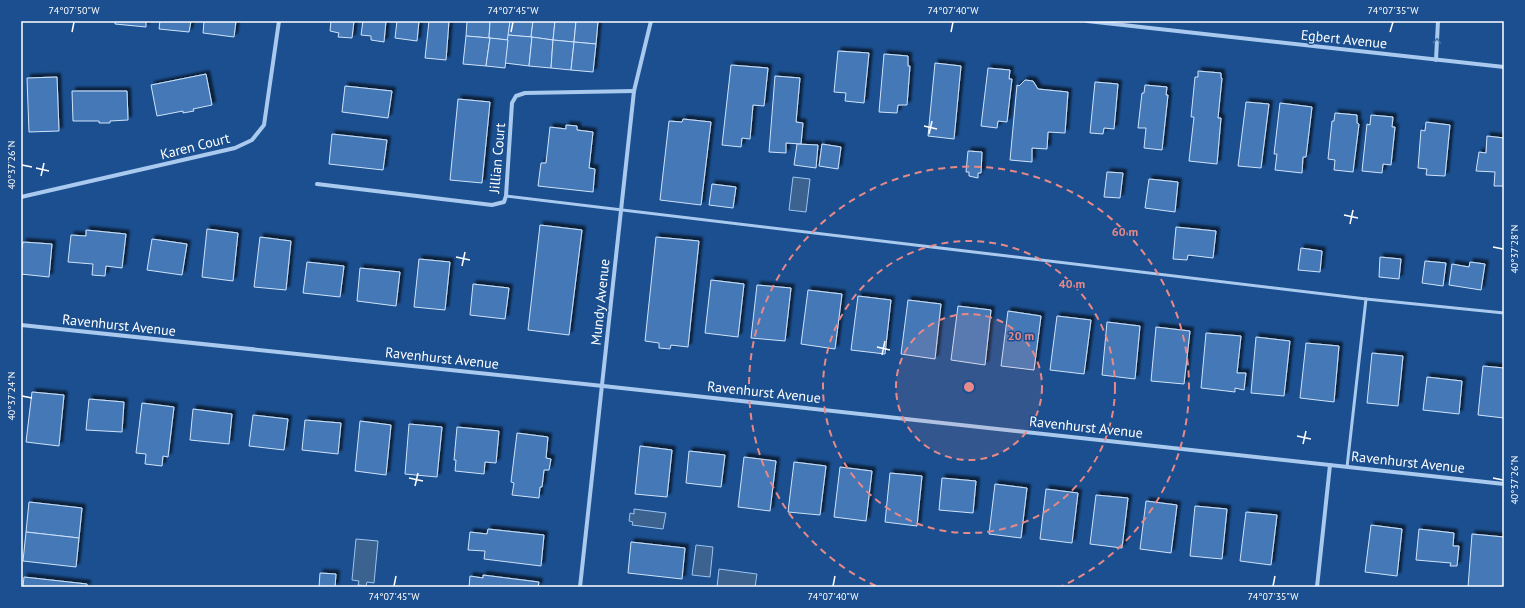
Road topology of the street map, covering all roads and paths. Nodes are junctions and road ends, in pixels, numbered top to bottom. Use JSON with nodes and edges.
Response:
{"nodes":[{"id":1,"x":279,"y":21,"type":"edge"},
{"id":2,"x":650,"y":21,"type":"edge"},
{"id":3,"x":1087,"y":21,"type":"edge"},
{"id":4,"x":1438,"y":21,"type":"edge"},
{"id":5,"x":1436,"y":60,"type":"junction"},
{"id":6,"x":1504,"y":67,"type":"edge"},
{"id":7,"x":634,"y":91,"type":"junction"},
{"id":8,"x":317,"y":184,"type":"dead end"},
{"id":9,"x":506,"y":196,"type":"junction"},
{"id":10,"x":21,"y":198,"type":"edge"},
{"id":11,"x":621,"y":209,"type":"junction"},
{"id":12,"x":1366,"y":299,"type":"junction"},
{"id":13,"x":1504,"y":313,"type":"edge"},
{"id":14,"x":21,"y":325,"type":"edge"},
{"id":15,"x":603,"y":386,"type":"junction"},
{"id":16,"x":1330,"y":465,"type":"junction"},
{"id":17,"x":1347,"y":466,"type":"junction"},
{"id":18,"x":1504,"y":484,"type":"edge"},
{"id":19,"x":580,"y":587,"type":"edge"},
{"id":20,"x":1317,"y":587,"type":"edge"}],
"edges":[{"from":1,"to":10,"type":"street","name":"Karen Court"},
{"from":2,"to":7,"type":"street","name":"Mundy Avenue"},
{"from":3,"to":5,"type":"street","name":"Egbert Avenue"},
{"from":5,"to":4,"type":"street","one_way":true},
{"from":5,"to":6,"type":"street","name":"Egbert Avenue"},
{"from":7,"to":9,"type":"street","name":"Jillian Court"},
{"from":7,"to":11,"type":"street","name":"Mundy Avenue"},
{"from":8,"to":9,"type":"street","name":"Jillian Court"},
{"from":9,"to":11,"type":"lane"},
{"from":11,"to":12,"type":"lane"},
{"from":11,"to":15,"type":"street","name":"Mundy Avenue"},
{"from":12,"to":13,"type":"lane"},
{"from":12,"to":17,"type":"lane"},
{"from":14,"to":15,"type":"street","name":"Ravenhurst Avenue"},
{"from":15,"to":16,"type":"street","name":"Ravenhurst Avenue"},
{"from":15,"to":19,"type":"street","name":"Mundy Avenue"},
{"from":16,"to":17,"type":"street","name":"Ravenhurst Avenue"},
{"from":16,"to":20,"type":"street"},
{"from":17,"to":18,"type":"street","name":"Ravenhurst Avenue"}]}
